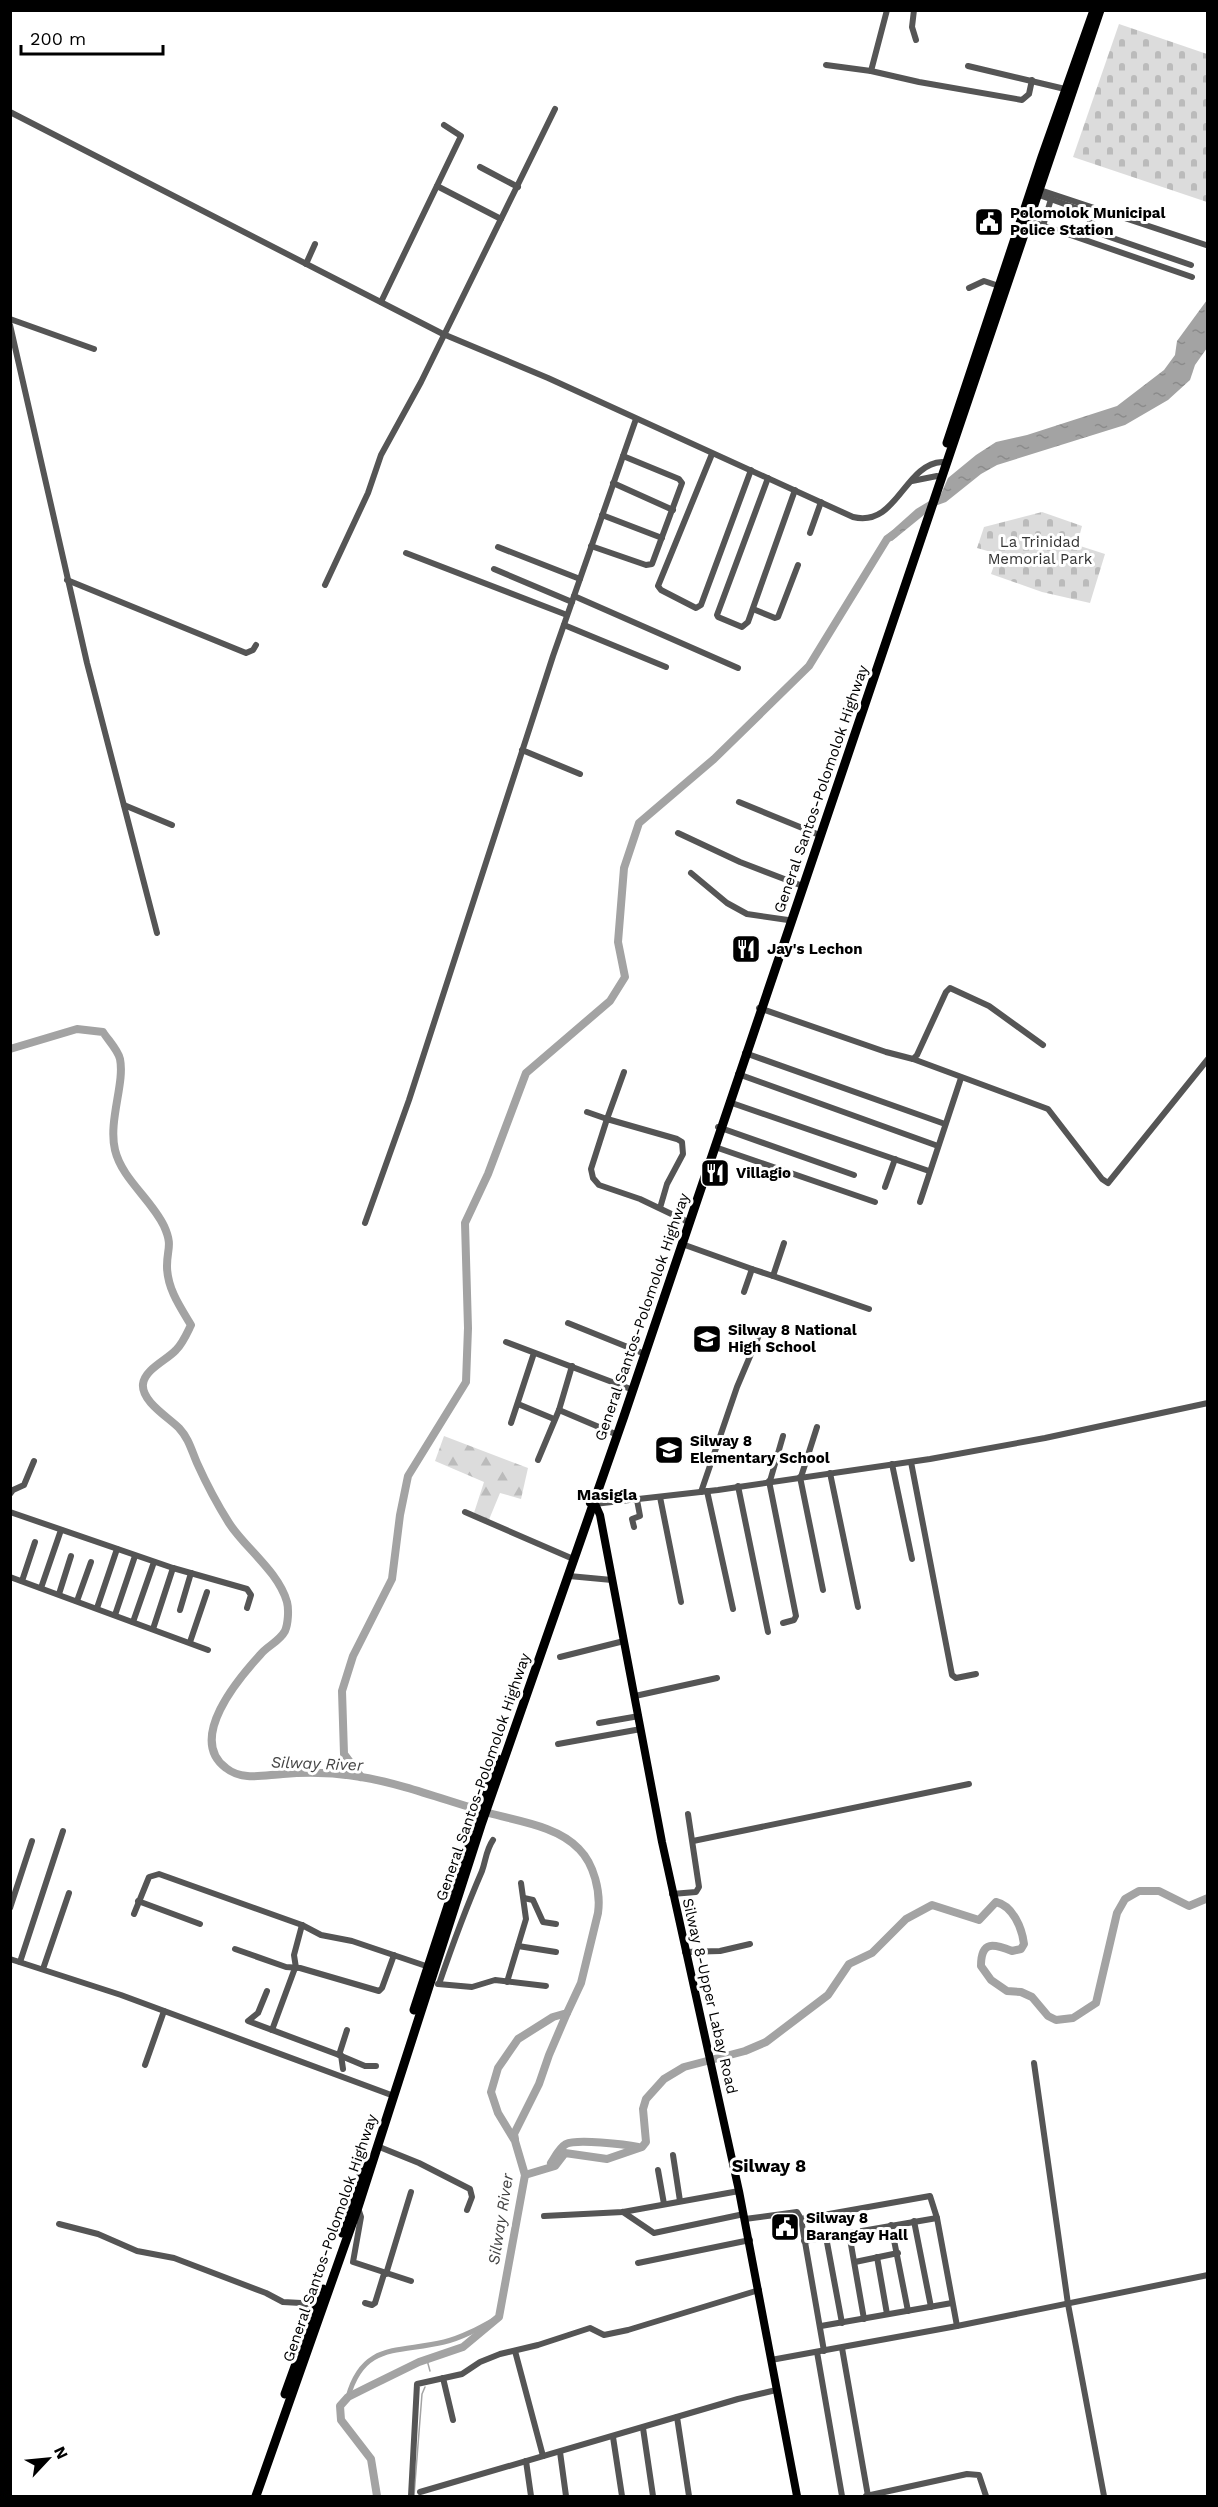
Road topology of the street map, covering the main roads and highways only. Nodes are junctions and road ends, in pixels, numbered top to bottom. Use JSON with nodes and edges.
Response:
{"nodes":[{"id":1,"x":1093,"y":10,"type":"edge"},
{"id":2,"x":1100,"y":10,"type":"edge"},
{"id":3,"x":935,"y":490,"type":"junction"},
{"id":4,"x":923,"y":525,"type":"junction"},
{"id":5,"x":760,"y":1009,"type":"junction"},
{"id":6,"x":720,"y":1127,"type":"junction"},
{"id":7,"x":592,"y":1503,"type":"junction"},
{"id":8,"x":489,"y":1793,"type":"junction"},
{"id":9,"x":478,"y":1824,"type":"junction"},
{"id":10,"x":392,"y":2095,"type":"junction"},
{"id":11,"x":250,"y":2496,"type":"edge"},
{"id":12,"x":256,"y":2496,"type":"edge"},
{"id":13,"x":797,"y":2496,"type":"edge"}],
"edges":[{"from":1,"to":3,"type":"highway"},
{"from":2,"to":3,"type":"highway"},
{"from":3,"to":4,"type":"highway"},
{"from":4,"to":5,"type":"highway","name":"General Santos-Polomolok Highway"},
{"from":4,"to":5,"type":"highway"},
{"from":5,"to":6,"type":"highway"},
{"from":6,"to":7,"type":"highway"},
{"from":6,"to":7,"type":"highway","name":"General Santos-Polomolok Highway"},
{"from":7,"to":8,"type":"highway"},
{"from":7,"to":8,"type":"highway","name":"General Santos-Polomolok Highway"},
{"from":7,"to":13,"type":"main road","name":"Silway 8-Upper Labay Road"},
{"from":8,"to":9,"type":"highway"},
{"from":9,"to":10,"type":"highway","name":"General Santos-Polomolok Highway"},
{"from":9,"to":10,"type":"highway"},
{"from":10,"to":11,"type":"highway"},
{"from":10,"to":12,"type":"highway","name":"General Santos-Polomolok Highway"}]}
